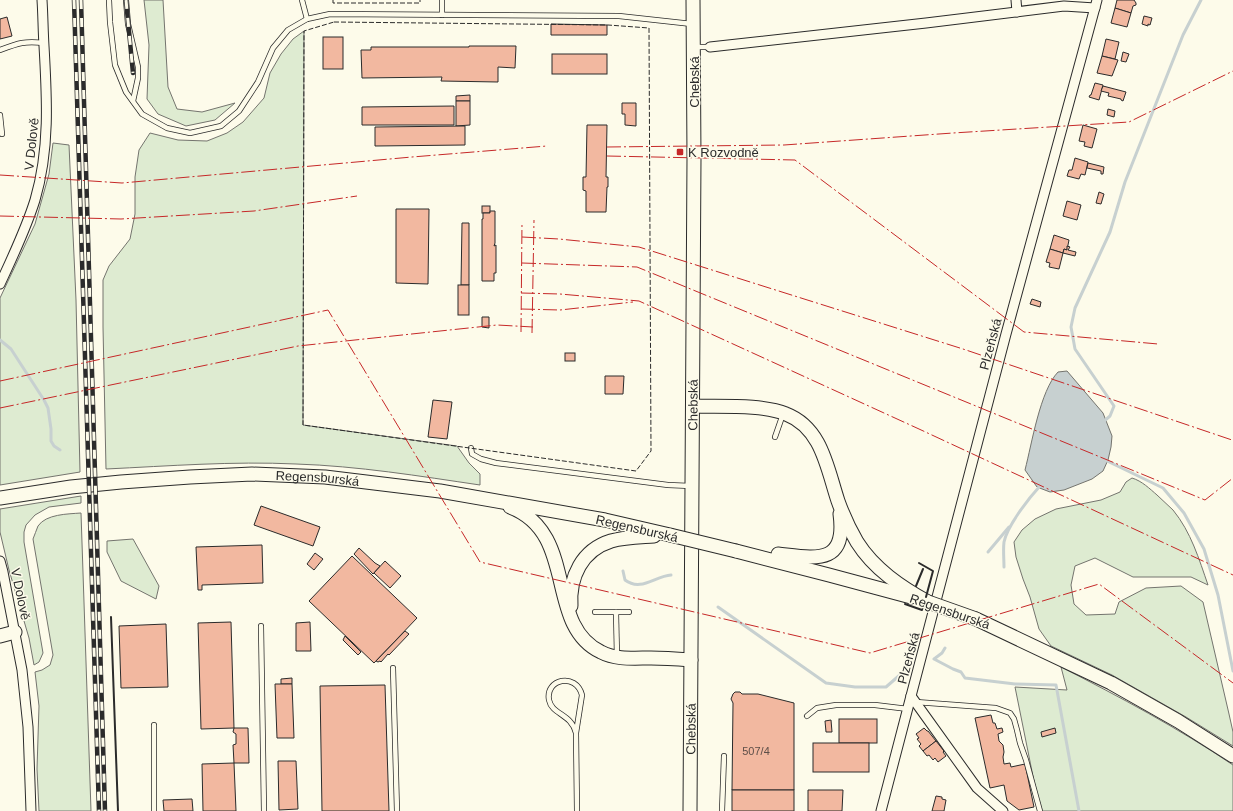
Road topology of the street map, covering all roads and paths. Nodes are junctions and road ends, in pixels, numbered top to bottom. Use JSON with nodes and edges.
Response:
{"nodes":[{"id":1,"x":42,"y":0,"type":"edge"},
{"id":2,"x":109,"y":0,"type":"edge"},
{"id":3,"x":126,"y":0,"type":"edge"},
{"id":4,"x":302,"y":0,"type":"edge"},
{"id":5,"x":442,"y":0,"type":"edge"},
{"id":6,"x":693,"y":0,"type":"edge"},
{"id":7,"x":1016,"y":0,"type":"edge"},
{"id":8,"x":1096,"y":4,"type":"edge"},
{"id":9,"x":1017,"y":12,"type":"junction"},
{"id":10,"x":442,"y":15,"type":"junction"},
{"id":11,"x":307,"y":19,"type":"junction"},
{"id":12,"x":694,"y":24,"type":"junction"},
{"id":13,"x":44,"y":43,"type":"junction"},
{"id":14,"x":694,"y":47,"type":"junction"},
{"id":15,"x":710,"y":47,"type":"joint"},
{"id":16,"x":0,"y":50,"type":"edge"},
{"id":17,"x":133,"y":101,"type":"junction"},
{"id":18,"x":0,"y":115,"type":"edge"},
{"id":19,"x":2,"y":134,"type":"dead end"},
{"id":20,"x":0,"y":284,"type":"edge"},
{"id":21,"x":693,"y":406,"type":"junction"},
{"id":22,"x":784,"y":413,"type":"junction"},
{"id":23,"x":775,"y":437,"type":"dead end"},
{"id":24,"x":471,"y":448,"type":"dead end"},
{"id":25,"x":692,"y":486,"type":"junction"},
{"id":26,"x":0,"y":498,"type":"edge"},
{"id":27,"x":478,"y":498,"type":"junction"},
{"id":28,"x":839,"y":502,"type":"junction"},
{"id":29,"x":643,"y":533,"type":"junction"},
{"id":30,"x":754,"y":553,"type":"junction"},
{"id":31,"x":0,"y":561,"type":"edge"},
{"id":32,"x":908,"y":594,"type":"junction"},
{"id":33,"x":595,"y":612,"type":"dead end"},
{"id":34,"x":616,"y":612,"type":"junction"},
{"id":35,"x":629,"y":612,"type":"dead end"},
{"id":36,"x":261,"y":626,"type":"dead end"},
{"id":37,"x":577,"y":631,"type":"junction"},
{"id":38,"x":15,"y":632,"type":"junction"},
{"id":39,"x":0,"y":636,"type":"edge"},
{"id":40,"x":617,"y":658,"type":"junction"},
{"id":41,"x":691,"y":660,"type":"junction"},
{"id":42,"x":393,"y":668,"type":"dead end"},
{"id":43,"x":914,"y":699,"type":"junction"},
{"id":44,"x":908,"y":709,"type":"junction"},
{"id":45,"x":807,"y":716,"type":"dead end"},
{"id":46,"x":154,"y":725,"type":"dead end"},
{"id":47,"x":576,"y":733,"type":"junction"},
{"id":48,"x":724,"y":756,"type":"dead end"},
{"id":49,"x":1233,"y":756,"type":"edge"},
{"id":50,"x":31,"y":811,"type":"edge"},
{"id":51,"x":154,"y":811,"type":"edge"},
{"id":52,"x":264,"y":811,"type":"edge"},
{"id":53,"x":396,"y":811,"type":"edge"},
{"id":54,"x":576,"y":811,"type":"edge"},
{"id":55,"x":690,"y":811,"type":"edge"},
{"id":56,"x":722,"y":811,"type":"edge"},
{"id":57,"x":881,"y":811,"type":"edge"},
{"id":58,"x":1003,"y":811,"type":"edge"},
{"id":59,"x":1040,"y":811,"type":"edge"}],
"edges":[{"from":1,"to":13,"type":"street","name":"V Dolově"},
{"from":2,"to":17,"type":"lane"},
{"from":3,"to":17,"type":"lane"},
{"from":4,"to":11,"type":"lane"},
{"from":5,"to":10,"type":"lane"},
{"from":6,"to":12,"type":"main road","name":"Chebská"},
{"from":7,"to":9,"type":"street"},
{"from":8,"to":9,"type":"street"},
{"from":8,"to":43,"type":"street","name":"Plzeňská"},
{"from":9,"to":15,"type":"street"},
{"from":10,"to":11,"type":"lane"},
{"from":10,"to":12,"type":"lane"},
{"from":11,"to":17,"type":"lane"},
{"from":12,"to":14,"type":"main road","name":"Chebská"},
{"from":13,"to":16,"type":"lane"},
{"from":13,"to":20,"type":"street","name":"V Dolově"},
{"from":14,"to":15,"type":"lane"},
{"from":14,"to":21,"type":"main road","name":"Chebská"},
{"from":18,"to":19,"type":"lane"},
{"from":21,"to":22,"type":"main road"},
{"from":21,"to":25,"type":"main road","name":"Chebská"},
{"from":22,"to":23,"type":"lane"},
{"from":22,"to":28,"type":"main road"},
{"from":24,"to":25,"type":"lane"},
{"from":25,"to":41,"type":"main road","name":"Chebská"},
{"from":26,"to":27,"type":"main road","name":"Regensburská"},
{"from":27,"to":29,"type":"main road","name":"Regensburská"},
{"from":27,"to":37,"type":"main road"},
{"from":28,"to":30,"type":"main road"},
{"from":28,"to":32,"type":"main road"},
{"from":29,"to":30,"type":"main road","name":"Regensburská","bridge":true},
{"from":29,"to":37,"type":"main road"},
{"from":30,"to":32,"type":"main road","name":"Regensburská"},
{"from":31,"to":38,"type":"street","name":"V Dolově"},
{"from":32,"to":49,"type":"main road","name":"Regensburská","bridge":true},
{"from":33,"to":34,"type":"lane"},
{"from":34,"to":35,"type":"lane"},
{"from":34,"to":40,"type":"lane"},
{"from":36,"to":52,"type":"lane"},
{"from":37,"to":40,"type":"main road"},
{"from":38,"to":39,"type":"main road"},
{"from":38,"to":50,"type":"street","name":"V Dolově"},
{"from":40,"to":41,"type":"main road"},
{"from":41,"to":55,"type":"main road","name":"Chebská"},
{"from":42,"to":53,"type":"lane"},
{"from":43,"to":44,"type":"street","name":"Plzeňská"},
{"from":43,"to":58,"type":"street","name":"Plzeňská"},
{"from":43,"to":59,"type":"lane"},
{"from":44,"to":45,"type":"lane"},
{"from":44,"to":57,"type":"street","name":"Plzeňská"},
{"from":46,"to":51,"type":"lane"},
{"from":47,"to":47,"type":"lane"},
{"from":47,"to":54,"type":"lane"},
{"from":48,"to":56,"type":"lane"}]}
